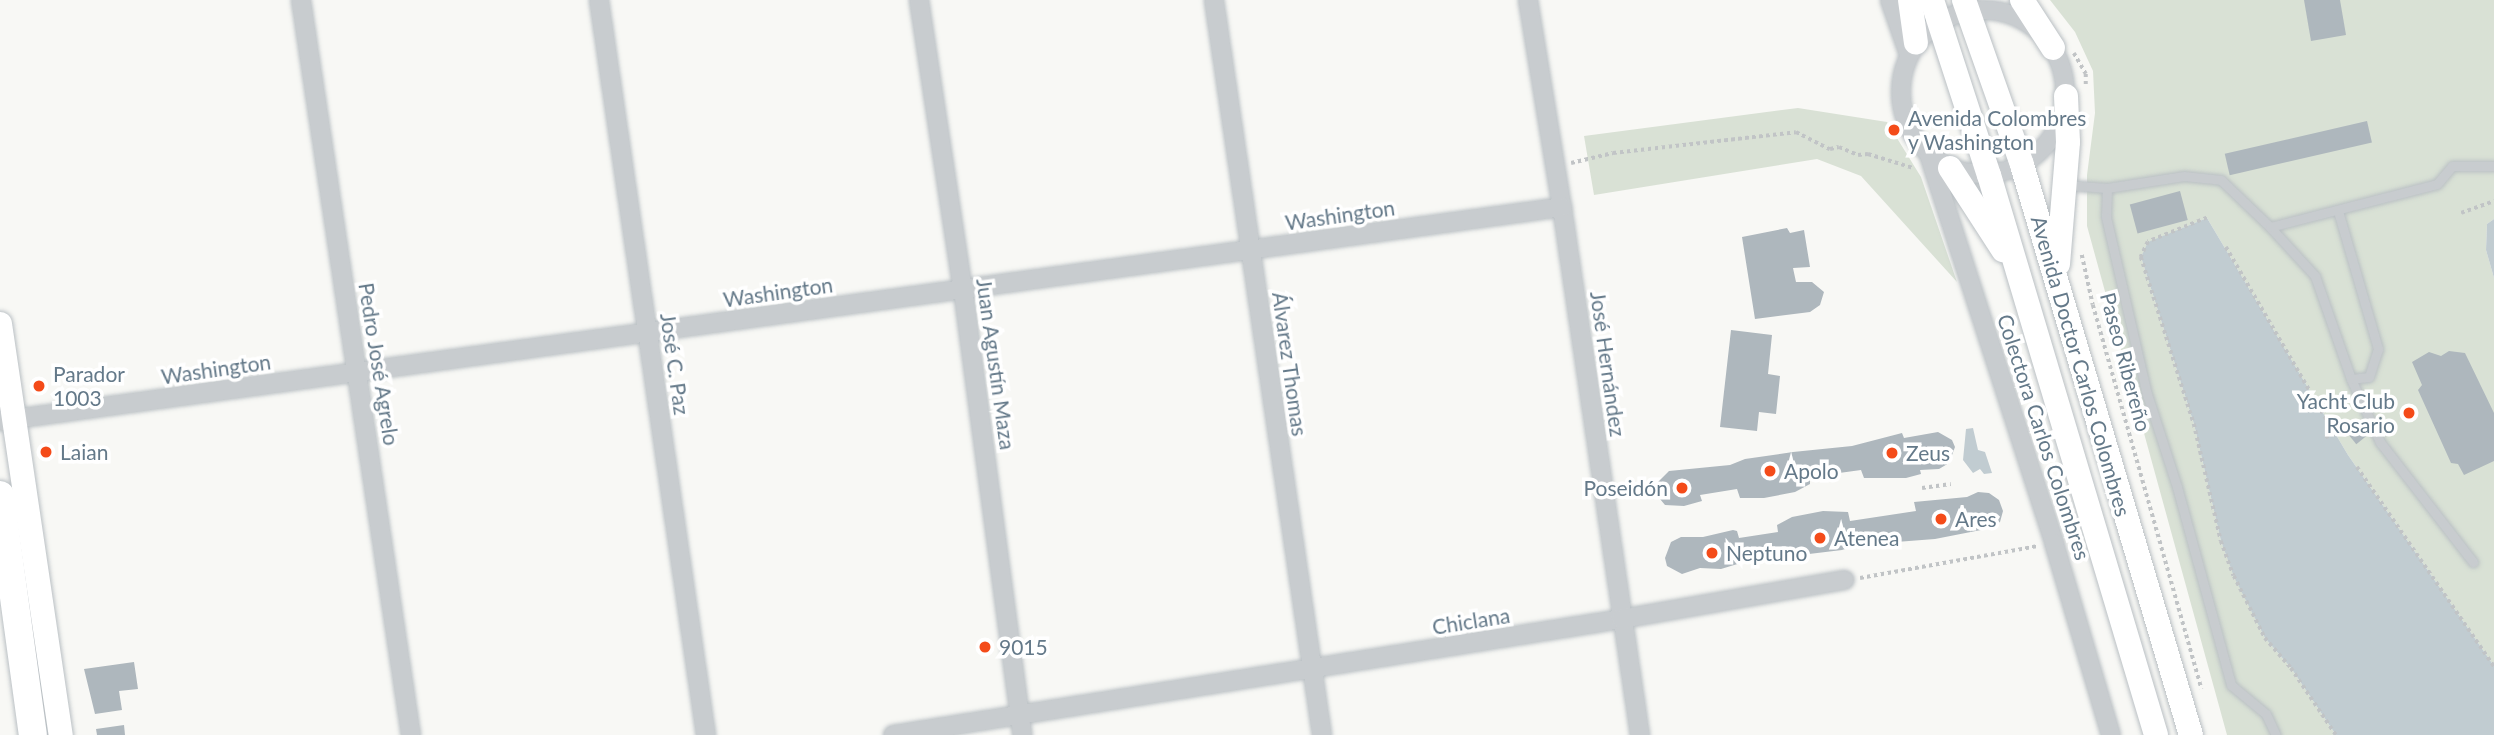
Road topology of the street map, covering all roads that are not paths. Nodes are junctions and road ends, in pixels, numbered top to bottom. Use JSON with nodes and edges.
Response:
{"nodes":[{"id":1,"x":301,"y":0,"type":"edge"},
{"id":2,"x":599,"y":0,"type":"edge"},
{"id":3,"x":919,"y":0,"type":"edge"},
{"id":4,"x":1214,"y":0,"type":"edge"},
{"id":5,"x":1528,"y":0,"type":"edge"},
{"id":6,"x":1890,"y":0,"type":"edge"},
{"id":7,"x":1910,"y":0,"type":"edge"},
{"id":8,"x":2022,"y":0,"type":"edge"},
{"id":9,"x":1966,"y":5,"type":"edge"},
{"id":10,"x":1936,"y":11,"type":"edge"},
{"id":11,"x":2062,"y":47,"type":"junction"},
{"id":12,"x":1912,"y":49,"type":"junction"},
{"id":13,"x":2076,"y":97,"type":"junction"},
{"id":14,"x":1923,"y":162,"type":"junction"},
{"id":15,"x":2022,"y":165,"type":"junction"},
{"id":16,"x":2494,"y":166,"type":"edge"},
{"id":17,"x":1950,"y":168,"type":"junction"},
{"id":18,"x":1989,"y":175,"type":"junction"},
{"id":19,"x":2062,"y":185,"type":"junction"},
{"id":20,"x":2107,"y":188,"type":"junction"},
{"id":21,"x":1562,"y":207,"type":"junction"},
{"id":22,"x":2338,"y":211,"type":"junction"},
{"id":23,"x":2270,"y":227,"type":"junction"},
{"id":24,"x":1251,"y":250,"type":"junction"},
{"id":25,"x":2019,"y":276,"type":"junction"},
{"id":26,"x":963,"y":290,"type":"junction"},
{"id":27,"x":2058,"y":293,"type":"junction"},
{"id":28,"x":0,"y":324,"type":"edge"},
{"id":29,"x":648,"y":333,"type":"junction"},
{"id":30,"x":358,"y":373,"type":"junction"},
{"id":31,"x":2351,"y":379,"type":"junction"},
{"id":32,"x":8,"y":421,"type":"edge"},
{"id":33,"x":0,"y":495,"type":"edge"},
{"id":34,"x":2473,"y":562,"type":"dead end"},
{"id":35,"x":1845,"y":580,"type":"road end"},
{"id":36,"x":1621,"y":619,"type":"junction"},
{"id":37,"x":1312,"y":669,"type":"junction"},
{"id":38,"x":1020,"y":714,"type":"junction"},
{"id":39,"x":33,"y":735,"type":"edge"},
{"id":40,"x":61,"y":735,"type":"edge"},
{"id":41,"x":411,"y":735,"type":"edge"},
{"id":42,"x":706,"y":735,"type":"edge"},
{"id":43,"x":893,"y":735,"type":"edge"},
{"id":44,"x":1023,"y":735,"type":"edge"},
{"id":45,"x":1322,"y":735,"type":"edge"},
{"id":46,"x":1640,"y":735,"type":"edge"},
{"id":47,"x":2111,"y":735,"type":"edge"},
{"id":48,"x":2156,"y":735,"type":"edge"},
{"id":49,"x":2192,"y":735,"type":"edge"},
{"id":50,"x":2276,"y":735,"type":"edge"}],
"edges":[{"from":1,"to":30,"type":"street","name":"Pedro José Agrelo"},
{"from":2,"to":29,"type":"street","name":"José C. Paz"},
{"from":3,"to":26,"type":"street","name":"Juan Agustín Maza"},
{"from":4,"to":24,"type":"street","name":"Álvarez Thomas"},
{"from":5,"to":21,"type":"street","name":"José Hernández"},
{"from":6,"to":12,"type":"street"},
{"from":7,"to":12,"type":"main road"},
{"from":8,"to":11,"type":"main road"},
{"from":9,"to":10,"type":"street"},
{"from":9,"to":11,"type":"street"},
{"from":9,"to":15,"type":"main road","name":"Avenida Doctor Carlos Colombres"},
{"from":10,"to":12,"type":"street"},
{"from":10,"to":18,"type":"main road","name":"Avenida Doctor Carlos Colombres"},
{"from":11,"to":13,"type":"street"},
{"from":12,"to":14,"type":"street"},
{"from":13,"to":15,"type":"street"},
{"from":13,"to":19,"type":"main road"},
{"from":14,"to":17,"type":"street"},
{"from":14,"to":47,"type":"street","name":"Colectora Carlos Colombres"},
{"from":15,"to":18,"type":"street"},
{"from":15,"to":27,"type":"main road","name":"Avenida Doctor Carlos Colombres"},
{"from":16,"to":22,"type":"lane"},
{"from":17,"to":18,"type":"street"},
{"from":17,"to":25,"type":"main road"},
{"from":18,"to":25,"type":"main road","name":"Avenida Doctor Carlos Colombres"},
{"from":19,"to":20,"type":"lane"},
{"from":19,"to":27,"type":"main road"},
{"from":20,"to":23,"type":"lane"},
{"from":20,"to":50,"type":"lane"},
{"from":21,"to":24,"type":"street","name":"Washington"},
{"from":21,"to":36,"type":"street","name":"José Hernández"},
{"from":22,"to":23,"type":"lane"},
{"from":22,"to":31,"type":"lane"},
{"from":23,"to":31,"type":"lane"},
{"from":24,"to":26,"type":"street","name":"Washington"},
{"from":24,"to":37,"type":"street","name":"Álvarez Thomas"},
{"from":25,"to":48,"type":"main road","name":"Avenida Doctor Carlos Colombres"},
{"from":26,"to":29,"type":"street","name":"Washington"},
{"from":26,"to":38,"type":"street","name":"Juan Agustín Maza"},
{"from":27,"to":49,"type":"main road","name":"Avenida Doctor Carlos Colombres"},
{"from":28,"to":32,"type":"main road"},
{"from":29,"to":30,"type":"street","name":"Washington"},
{"from":29,"to":42,"type":"street","name":"José C. Paz"},
{"from":30,"to":32,"type":"street","name":"Washington"},
{"from":30,"to":41,"type":"street","name":"Pedro José Agrelo"},
{"from":31,"to":34,"type":"lane"},
{"from":32,"to":40,"type":"main road"},
{"from":33,"to":39,"type":"main road"},
{"from":35,"to":36,"type":"street","name":"Chiclana"},
{"from":36,"to":37,"type":"street","name":"Chiclana"},
{"from":36,"to":46,"type":"street","name":"José Hernández"},
{"from":37,"to":38,"type":"street","name":"Chiclana"},
{"from":37,"to":45,"type":"street","name":"Álvarez Thomas"},
{"from":38,"to":43,"type":"street","name":"Chiclana"},
{"from":38,"to":44,"type":"street","name":"Juan Agustín Maza"}]}
